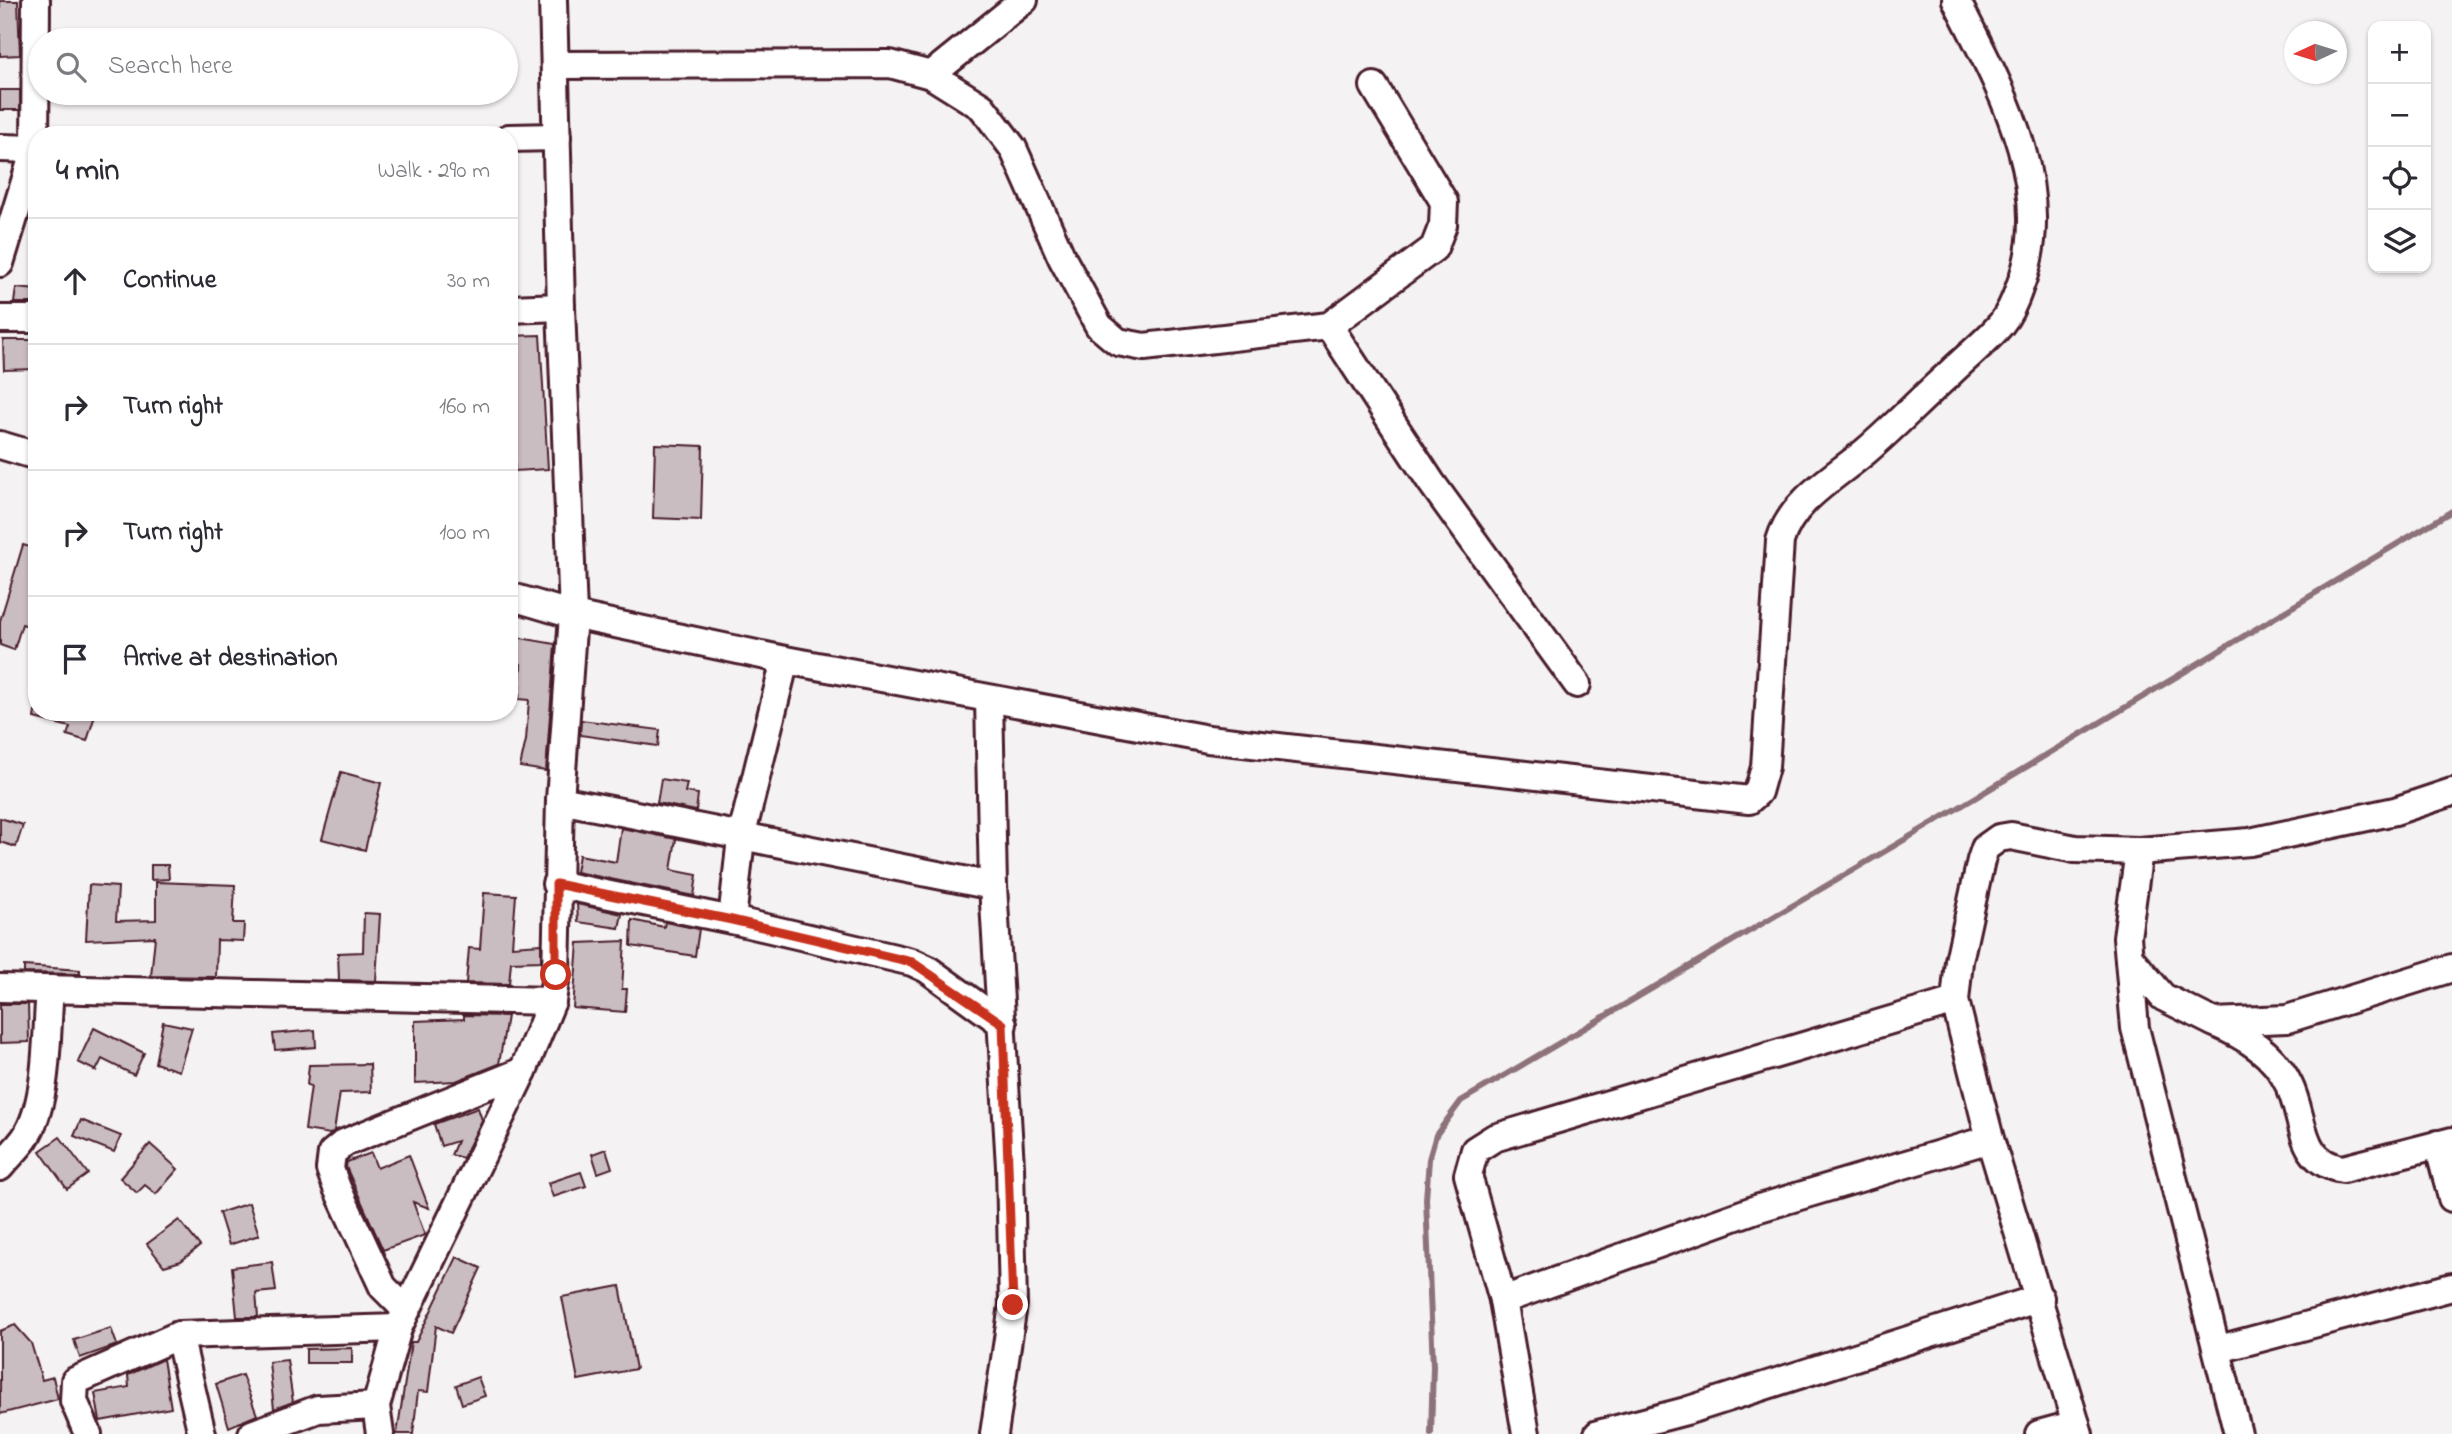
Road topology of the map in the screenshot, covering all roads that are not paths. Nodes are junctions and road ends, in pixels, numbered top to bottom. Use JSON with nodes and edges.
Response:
{"nodes":[{"id":1,"x":36,"y":0,"type":"edge"},
{"id":2,"x":553,"y":0,"type":"edge"},
{"id":3,"x":1024,"y":0,"type":"edge"},
{"id":4,"x":1956,"y":0,"type":"edge"},
{"id":5,"x":1002,"y":9,"type":"edge"},
{"id":6,"x":36,"y":28,"type":"edge"},
{"id":7,"x":555,"y":65,"type":"junction"},
{"id":8,"x":931,"y":75,"type":"junction"},
{"id":9,"x":1374,"y":86,"type":"dead end"},
{"id":10,"x":36,"y":105,"type":"edge"},
{"id":11,"x":36,"y":126,"type":"edge"},
{"id":12,"x":557,"y":137,"type":"junction"},
{"id":13,"x":518,"y":138,"type":"edge"},
{"id":14,"x":0,"y":148,"type":"edge"},
{"id":15,"x":28,"y":149,"type":"edge"},
{"id":16,"x":28,"y":174,"type":"edge"},
{"id":17,"x":0,"y":263,"type":"edge"},
{"id":18,"x":561,"y":307,"type":"junction"},
{"id":19,"x":518,"y":309,"type":"edge"},
{"id":20,"x":28,"y":319,"type":"edge"},
{"id":21,"x":0,"y":320,"type":"edge"},
{"id":22,"x":1329,"y":326,"type":"junction"},
{"id":23,"x":0,"y":445,"type":"edge"},
{"id":24,"x":28,"y":453,"type":"edge"},
{"id":25,"x":518,"y":599,"type":"edge"},
{"id":26,"x":573,"y":615,"type":"junction"},
{"id":27,"x":785,"y":660,"type":"junction"},
{"id":28,"x":1577,"y":684,"type":"dead end"},
{"id":29,"x":989,"y":699,"type":"junction"},
{"id":30,"x":2452,"y":792,"type":"edge"},
{"id":31,"x":560,"y":800,"type":"junction"},
{"id":32,"x":741,"y":838,"type":"junction"},
{"id":33,"x":2139,"y":851,"type":"junction"},
{"id":34,"x":556,"y":884,"type":"junction"},
{"id":35,"x":993,"y":886,"type":"junction"},
{"id":36,"x":732,"y":920,"type":"junction"},
{"id":37,"x":2128,"y":947,"type":"junction"},
{"id":38,"x":2452,"y":968,"type":"edge"},
{"id":39,"x":0,"y":988,"type":"edge"},
{"id":40,"x":50,"y":989,"type":"junction"},
{"id":41,"x":552,"y":1001,"type":"junction"},
{"id":42,"x":1955,"y":1001,"type":"junction"},
{"id":43,"x":2213,"y":1022,"type":"junction"},
{"id":44,"x":1003,"y":1024,"type":"junction"},
{"id":45,"x":523,"y":1072,"type":"junction"},
{"id":46,"x":1990,"y":1139,"type":"junction"},
{"id":47,"x":2445,"y":1143,"type":"edge"},
{"id":48,"x":0,"y":1167,"type":"edge"},
{"id":49,"x":2452,"y":1198,"type":"edge"},
{"id":50,"x":2452,"y":1287,"type":"edge"},
{"id":51,"x":2040,"y":1298,"type":"junction"},
{"id":52,"x":1503,"y":1300,"type":"junction"},
{"id":53,"x":402,"y":1319,"type":"junction"},
{"id":54,"x":179,"y":1335,"type":"junction"},
{"id":55,"x":2219,"y":1349,"type":"junction"},
{"id":56,"x":376,"y":1406,"type":"junction"},
{"id":57,"x":2077,"y":1429,"type":"edge"},
{"id":58,"x":88,"y":1434,"type":"edge"},
{"id":59,"x":202,"y":1434,"type":"edge"},
{"id":60,"x":252,"y":1434,"type":"edge"},
{"id":61,"x":380,"y":1434,"type":"edge"},
{"id":62,"x":994,"y":1434,"type":"edge"},
{"id":63,"x":1526,"y":1434,"type":"edge"},
{"id":64,"x":1598,"y":1434,"type":"edge"},
{"id":65,"x":2039,"y":1434,"type":"edge"},
{"id":66,"x":2238,"y":1434,"type":"edge"}],
"edges":[{"from":1,"to":6,"type":"street"},
{"from":2,"to":7,"type":"street"},
{"from":3,"to":5,"type":"street"},
{"from":4,"to":29,"type":"street"},
{"from":5,"to":8,"type":"street"},
{"from":7,"to":8,"type":"street"},
{"from":7,"to":12,"type":"street"},
{"from":8,"to":22,"type":"street"},
{"from":9,"to":22,"type":"street"},
{"from":10,"to":11,"type":"street"},
{"from":12,"to":13,"type":"street"},
{"from":12,"to":18,"type":"street"},
{"from":14,"to":15,"type":"street"},
{"from":16,"to":17,"type":"street"},
{"from":18,"to":19,"type":"street"},
{"from":18,"to":26,"type":"street"},
{"from":20,"to":21,"type":"street"},
{"from":22,"to":28,"type":"street"},
{"from":23,"to":24,"type":"street"},
{"from":25,"to":26,"type":"street"},
{"from":26,"to":27,"type":"street"},
{"from":26,"to":31,"type":"street"},
{"from":27,"to":29,"type":"street"},
{"from":27,"to":32,"type":"street"},
{"from":29,"to":35,"type":"street"},
{"from":30,"to":33,"type":"street"},
{"from":31,"to":32,"type":"street"},
{"from":31,"to":34,"type":"street"},
{"from":32,"to":35,"type":"street"},
{"from":32,"to":36,"type":"street"},
{"from":33,"to":37,"type":"street"},
{"from":33,"to":42,"type":"street"},
{"from":34,"to":36,"type":"street"},
{"from":34,"to":41,"type":"street"},
{"from":35,"to":44,"type":"street"},
{"from":36,"to":44,"type":"street"},
{"from":37,"to":43,"type":"street"},
{"from":37,"to":55,"type":"street"},
{"from":38,"to":43,"type":"street"},
{"from":39,"to":40,"type":"street"},
{"from":40,"to":41,"type":"street"},
{"from":40,"to":48,"type":"street"},
{"from":41,"to":45,"type":"street"},
{"from":42,"to":46,"type":"street"},
{"from":42,"to":52,"type":"street"},
{"from":43,"to":47,"type":"street"},
{"from":44,"to":62,"type":"street"},
{"from":45,"to":53,"type":"street"},
{"from":45,"to":53,"type":"street"},
{"from":46,"to":51,"type":"street"},
{"from":46,"to":52,"type":"street"},
{"from":47,"to":49,"type":"street"},
{"from":50,"to":55,"type":"street"},
{"from":51,"to":57,"type":"street"},
{"from":51,"to":64,"type":"street"},
{"from":52,"to":63,"type":"street"},
{"from":53,"to":54,"type":"street"},
{"from":53,"to":56,"type":"street"},
{"from":54,"to":58,"type":"street"},
{"from":54,"to":59,"type":"street"},
{"from":55,"to":66,"type":"street"},
{"from":56,"to":60,"type":"street"},
{"from":56,"to":61,"type":"street"},
{"from":57,"to":65,"type":"street"}]}
